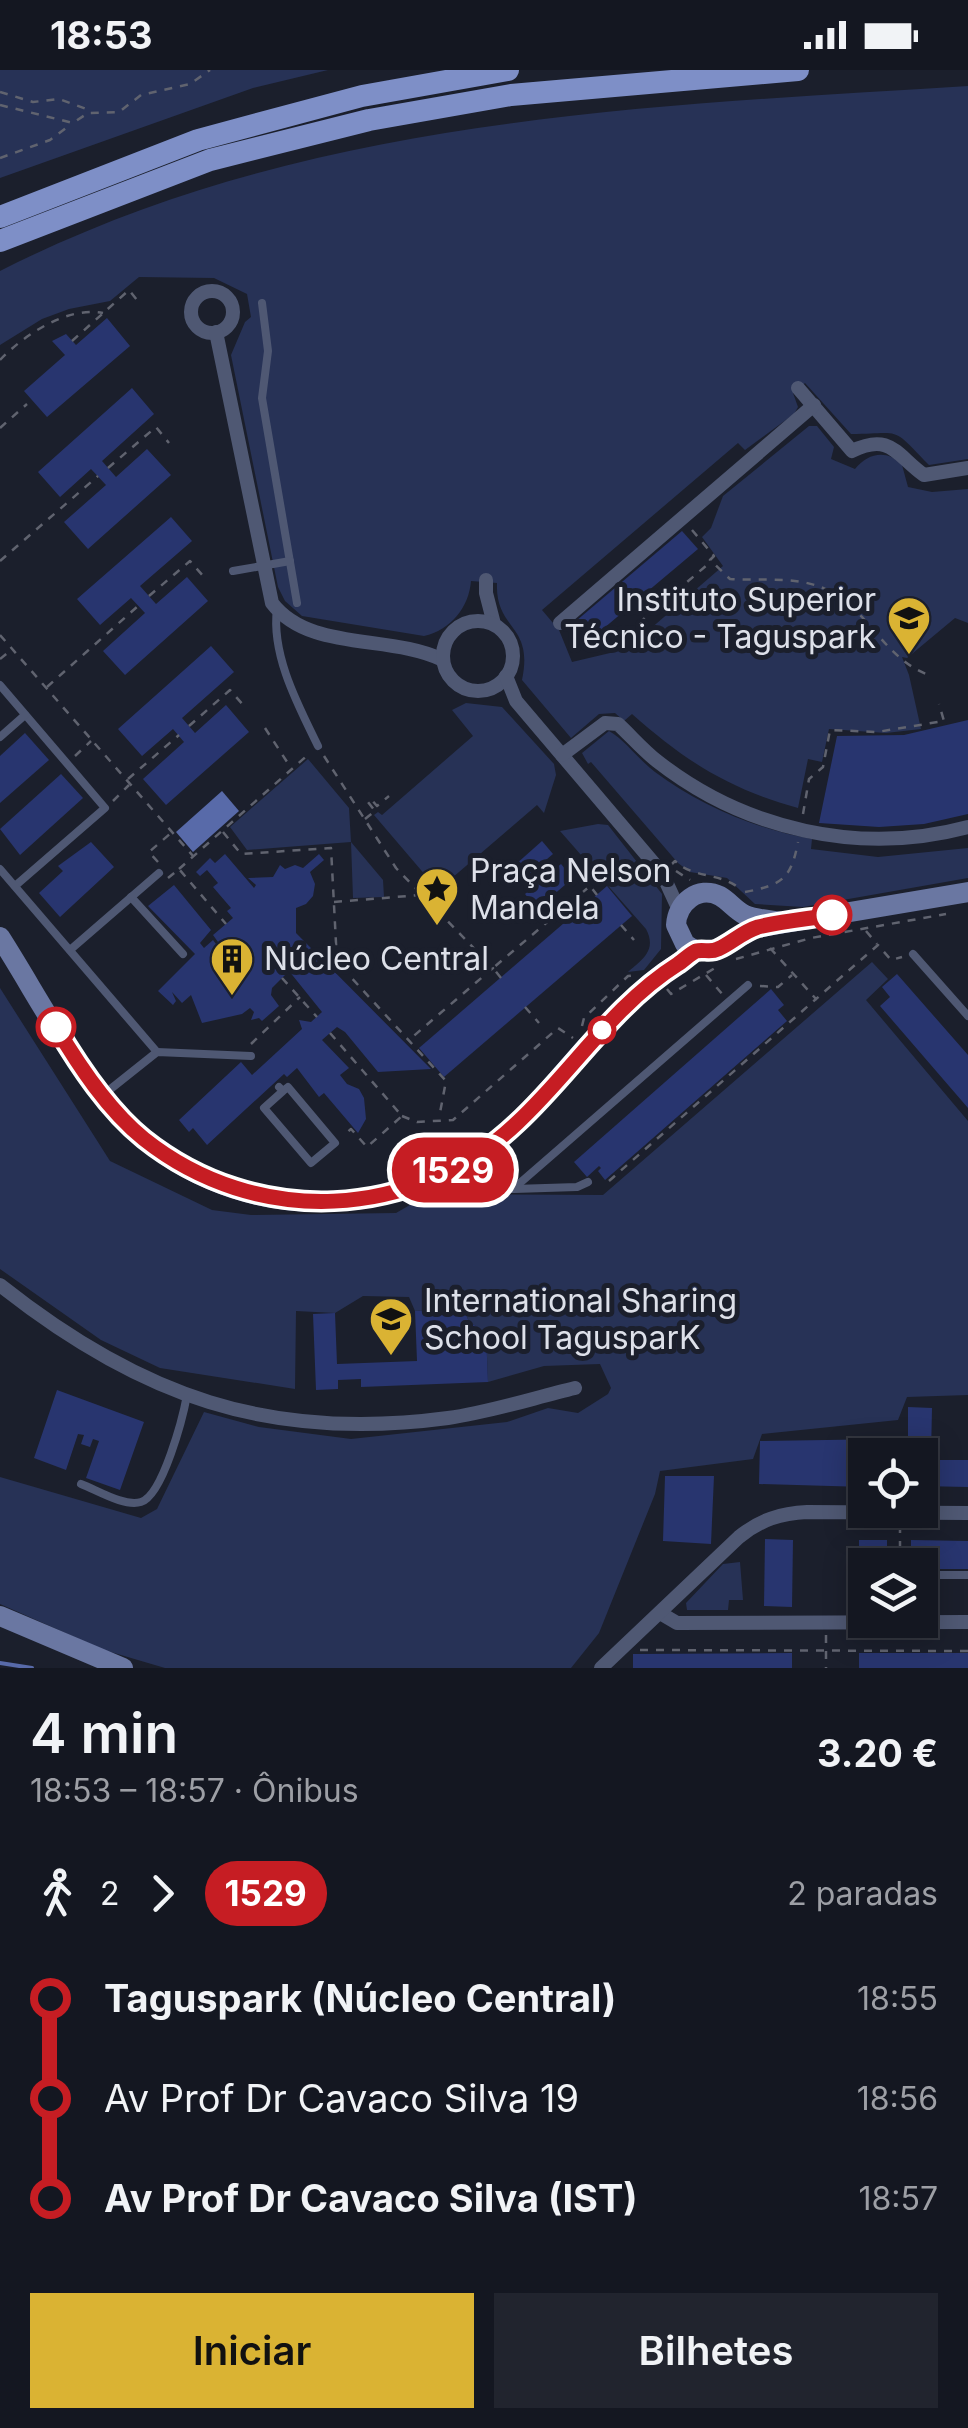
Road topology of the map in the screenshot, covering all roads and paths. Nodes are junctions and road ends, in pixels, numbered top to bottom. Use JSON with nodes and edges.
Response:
{"nodes":[{"id":1,"x":210,"y":70,"type":"edge"},
{"id":2,"x":508,"y":70,"type":"edge"},
{"id":3,"x":798,"y":70,"type":"edge"},
{"id":4,"x":0,"y":92,"type":"edge"},
{"id":5,"x":0,"y":105,"type":"edge"},
{"id":6,"x":94,"y":112,"type":"junction"},
{"id":7,"x":73,"y":123,"type":"junction"},
{"id":8,"x":0,"y":158,"type":"edge"},
{"id":9,"x":0,"y":216,"type":"edge"},
{"id":10,"x":0,"y":241,"type":"edge"},
{"id":11,"x":262,"y":303,"type":"dead end"},
{"id":12,"x":141,"y":305,"type":"dead end"},
{"id":13,"x":103,"y":314,"type":"junction"},
{"id":14,"x":216,"y":332,"type":"dead end"},
{"id":15,"x":72,"y":341,"type":"dead end"},
{"id":16,"x":0,"y":360,"type":"edge"},
{"id":17,"x":798,"y":388,"type":"dead end"},
{"id":18,"x":26,"y":404,"type":"dead end"},
{"id":19,"x":814,"y":405,"type":"junction"},
{"id":20,"x":0,"y":428,"type":"edge"},
{"id":21,"x":169,"y":443,"type":"dead end"},
{"id":22,"x":108,"y":468,"type":"dead end"},
{"id":23,"x":968,"y":468,"type":"edge"},
{"id":24,"x":98,"y":476,"type":"dead end"},
{"id":25,"x":700,"y":540,"type":"dead end"},
{"id":26,"x":0,"y":561,"type":"edge"},
{"id":27,"x":290,"y":561,"type":"junction"},
{"id":28,"x":707,"y":565,"type":"dead end"},
{"id":29,"x":262,"y":566,"type":"junction"},
{"id":30,"x":233,"y":571,"type":"dead end"},
{"id":31,"x":204,"y":577,"type":"dead end"},
{"id":32,"x":149,"y":596,"type":"dead end"},
{"id":33,"x":297,"y":603,"type":"dead end"},
{"id":34,"x":138,"y":606,"type":"dead end"},
{"id":35,"x":276,"y":608,"type":"junction"},
{"id":36,"x":562,"y":621,"type":"joint"},
{"id":37,"x":468,"y":622,"type":"junction"},
{"id":38,"x":494,"y":624,"type":"junction"},
{"id":39,"x":0,"y":635,"type":"edge"},
{"id":40,"x":446,"y":640,"type":"junction"},
{"id":41,"x":401,"y":645,"type":"junction"},
{"id":42,"x":12,"y":649,"type":"junction"},
{"id":43,"x":0,"y":659,"type":"edge"},
{"id":44,"x":443,"y":660,"type":"junction"},
{"id":45,"x":506,"y":676,"type":"junction"},
{"id":46,"x":931,"y":676,"type":"dead end"},
{"id":47,"x":0,"y":686,"type":"edge"},
{"id":48,"x":46,"y":688,"type":"junction"},
{"id":49,"x":490,"y":688,"type":"junction"},
{"id":50,"x":516,"y":700,"type":"junction"},
{"id":51,"x":939,"y":704,"type":"dead end"},
{"id":52,"x":245,"y":707,"type":"dead end"},
{"id":53,"x":26,"y":715,"type":"junction"},
{"id":54,"x":189,"y":726,"type":"dead end"},
{"id":55,"x":265,"y":728,"type":"dead end"},
{"id":56,"x":178,"y":736,"type":"dead end"},
{"id":57,"x":0,"y":737,"type":"edge"},
{"id":58,"x":92,"y":740,"type":"junction"},
{"id":59,"x":318,"y":746,"type":"junction"},
{"id":60,"x":562,"y":755,"type":"junction"},
{"id":61,"x":66,"y":764,"type":"junction"},
{"id":62,"x":292,"y":769,"type":"junction"},
{"id":63,"x":128,"y":782,"type":"junction"},
{"id":64,"x":388,"y":796,"type":"dead end"},
{"id":65,"x":105,"y":808,"type":"junction"},
{"id":66,"x":364,"y":820,"type":"junction"},
{"id":67,"x":968,"y":827,"type":"edge"},
{"id":68,"x":800,"y":830,"type":"junction"},
{"id":69,"x":222,"y":831,"type":"junction"},
{"id":70,"x":172,"y":832,"type":"junction"},
{"id":71,"x":193,"y":856,"type":"junction"},
{"id":72,"x":0,"y":869,"type":"edge"},
{"id":73,"x":159,"y":869,"type":"joint"},
{"id":74,"x":178,"y":869,"type":"junction"},
{"id":75,"x":662,"y":872,"type":"junction"},
{"id":76,"x":170,"y":877,"type":"dead end"},
{"id":77,"x":14,"y":886,"type":"junction"},
{"id":78,"x":968,"y":892,"type":"edge"},
{"id":79,"x":700,"y":893,"type":"junction"},
{"id":80,"x":422,"y":895,"type":"junction"},
{"id":81,"x":597,"y":895,"type":"dead end"},
{"id":82,"x":132,"y":898,"type":"junction"},
{"id":83,"x":737,"y":900,"type":"junction"},
{"id":84,"x":334,"y":902,"type":"junction"},
{"id":85,"x":947,"y":907,"type":"dead end"},
{"id":86,"x":679,"y":910,"type":"junction"},
{"id":87,"x":784,"y":922,"type":"junction"},
{"id":88,"x":226,"y":924,"type":"dead end"},
{"id":89,"x":621,"y":925,"type":"dead end"},
{"id":90,"x":864,"y":930,"type":"junction"},
{"id":91,"x":678,"y":932,"type":"junction"},
{"id":92,"x":0,"y":937,"type":"edge"},
{"id":93,"x":634,"y":940,"type":"dead end"},
{"id":94,"x":878,"y":945,"type":"junction"},
{"id":95,"x":770,"y":948,"type":"junction"},
{"id":96,"x":70,"y":950,"type":"junction"},
{"id":97,"x":732,"y":950,"type":"junction"},
{"id":98,"x":696,"y":951,"type":"junction"},
{"id":99,"x":183,"y":954,"type":"dead end"},
{"id":100,"x":913,"y":954,"type":"joint"},
{"id":101,"x":718,"y":966,"type":"dead end"},
{"id":102,"x":493,"y":968,"type":"junction"},
{"id":103,"x":705,"y":974,"type":"junction"},
{"id":104,"x":793,"y":974,"type":"junction"},
{"id":105,"x":658,"y":977,"type":"junction"},
{"id":106,"x":282,"y":978,"type":"dead end"},
{"id":107,"x":501,"y":978,"type":"dead end"},
{"id":108,"x":748,"y":986,"type":"joint"},
{"id":109,"x":300,"y":998,"type":"junction"},
{"id":110,"x":816,"y":1000,"type":"junction"},
{"id":111,"x":729,"y":1002,"type":"junction"},
{"id":112,"x":525,"y":1007,"type":"dead end"},
{"id":113,"x":968,"y":1016,"type":"edge"},
{"id":114,"x":317,"y":1017,"type":"dead end"},
{"id":115,"x":539,"y":1023,"type":"dead end"},
{"id":116,"x":581,"y":1028,"type":"dead end"},
{"id":117,"x":330,"y":1033,"type":"dead end"},
{"id":118,"x":578,"y":1038,"type":"dead end"},
{"id":119,"x":409,"y":1040,"type":"junction"},
{"id":120,"x":157,"y":1052,"type":"junction"},
{"id":121,"x":251,"y":1056,"type":"joint"},
{"id":122,"x":103,"y":1095,"type":"junction"},
{"id":123,"x":402,"y":1116,"type":"junction"},
{"id":124,"x":438,"y":1121,"type":"junction"},
{"id":125,"x":336,"y":1142,"type":"junction"},
{"id":126,"x":459,"y":1167,"type":"junction"},
{"id":127,"x":609,"y":1181,"type":"dead end"},
{"id":128,"x":588,"y":1182,"type":"dead end"},
{"id":129,"x":513,"y":1189,"type":"junction"},
{"id":130,"x":0,"y":1285,"type":"edge"},
{"id":131,"x":575,"y":1388,"type":"dead end"},
{"id":132,"x":186,"y":1395,"type":"junction"},
{"id":133,"x":81,"y":1484,"type":"dead end"},
{"id":134,"x":848,"y":1512,"type":"edge"},
{"id":135,"x":938,"y":1513,"type":"edge"},
{"id":136,"x":968,"y":1513,"type":"edge"},
{"id":137,"x":938,"y":1575,"type":"edge"},
{"id":138,"x":968,"y":1575,"type":"edge"},
{"id":139,"x":660,"y":1613,"type":"junction"},
{"id":140,"x":0,"y":1616,"type":"edge"},
{"id":141,"x":826,"y":1622,"type":"junction"},
{"id":142,"x":848,"y":1622,"type":"edge"},
{"id":143,"x":938,"y":1622,"type":"edge"},
{"id":144,"x":968,"y":1622,"type":"edge"},
{"id":145,"x":628,"y":1643,"type":"junction"},
{"id":146,"x":826,"y":1650,"type":"junction"},
{"id":147,"x":968,"y":1651,"type":"edge"},
{"id":148,"x":123,"y":1668,"type":"edge"},
{"id":149,"x":601,"y":1668,"type":"edge"},
{"id":150,"x":826,"y":1668,"type":"edge"}],
"edges":[{"from":1,"to":6,"type":"path"},
{"from":2,"to":9,"type":"main road"},
{"from":3,"to":10,"type":"main road"},
{"from":4,"to":6,"type":"path"},
{"from":5,"to":7,"type":"path"},
{"from":6,"to":7,"type":"path"},
{"from":7,"to":8,"type":"path"},
{"from":11,"to":27,"type":"lane"},
{"from":12,"to":13,"type":"path"},
{"from":13,"to":15,"type":"path"},
{"from":13,"to":16,"type":"path"},
{"from":14,"to":29,"type":"street"},
{"from":17,"to":19,"type":"street"},
{"from":18,"to":20,"type":"path"},
{"from":19,"to":23,"type":"street"},
{"from":19,"to":36,"type":"street"},
{"from":21,"to":22,"type":"path"},
{"from":24,"to":26,"type":"path"},
{"from":25,"to":46,"type":"path"},
{"from":27,"to":29,"type":"lane"},
{"from":27,"to":33,"type":"lane"},
{"from":28,"to":36,"type":"path"},
{"from":29,"to":30,"type":"lane"},
{"from":29,"to":35,"type":"street"},
{"from":31,"to":32,"type":"path"},
{"from":34,"to":48,"type":"path"},
{"from":35,"to":41,"type":"street"},
{"from":35,"to":59,"type":"lane"},
{"from":37,"to":38,"type":"street"},
{"from":37,"to":38,"type":"street"},
{"from":37,"to":40,"type":"street"},
{"from":38,"to":45,"type":"street"},
{"from":39,"to":42,"type":"path"},
{"from":40,"to":41,"type":"street"},
{"from":40,"to":44,"type":"street"},
{"from":41,"to":44,"type":"street"},
{"from":42,"to":43,"type":"path"},
{"from":42,"to":48,"type":"path"},
{"from":44,"to":49,"type":"street"},
{"from":45,"to":49,"type":"street"},
{"from":45,"to":50,"type":"street"},
{"from":47,"to":53,"type":"lane"},
{"from":48,"to":58,"type":"path"},
{"from":49,"to":50,"type":"street"},
{"from":50,"to":60,"type":"street"},
{"from":51,"to":68,"type":"path"},
{"from":52,"to":54,"type":"path"},
{"from":53,"to":57,"type":"lane"},
{"from":53,"to":61,"type":"lane"},
{"from":55,"to":62,"type":"path"},
{"from":56,"to":63,"type":"path"},
{"from":58,"to":61,"type":"path"},
{"from":58,"to":63,"type":"path"},
{"from":59,"to":62,"type":"path"},
{"from":59,"to":66,"type":"path"},
{"from":60,"to":68,"type":"street"},
{"from":60,"to":75,"type":"street"},
{"from":61,"to":65,"type":"lane"},
{"from":62,"to":69,"type":"path"},
{"from":63,"to":65,"type":"path"},
{"from":63,"to":70,"type":"path"},
{"from":64,"to":66,"type":"path"},
{"from":65,"to":77,"type":"lane"},
{"from":66,"to":80,"type":"path"},
{"from":67,"to":68,"type":"street"},
{"from":68,"to":83,"type":"path"},
{"from":69,"to":71,"type":"path"},
{"from":69,"to":84,"type":"path"},
{"from":70,"to":71,"type":"path"},
{"from":70,"to":73,"type":"path"},
{"from":71,"to":74,"type":"path"},
{"from":72,"to":77,"type":"lane"},
{"from":73,"to":82,"type":"lane"},
{"from":74,"to":76,"type":"path"},
{"from":74,"to":88,"type":"path"},
{"from":75,"to":79,"type":"street"},
{"from":75,"to":86,"type":"street"},
{"from":77,"to":96,"type":"lane"},
{"from":78,"to":87,"type":"main road"},
{"from":79,"to":83,"type":"main road"},
{"from":79,"to":86,"type":"main road"},
{"from":80,"to":84,"type":"path"},
{"from":80,"to":102,"type":"path"},
{"from":81,"to":102,"type":"path"},
{"from":82,"to":96,"type":"lane"},
{"from":82,"to":99,"type":"lane"},
{"from":83,"to":87,"type":"main road"},
{"from":83,"to":97,"type":"main road"},
{"from":84,"to":119,"type":"path"},
{"from":85,"to":90,"type":"path"},
{"from":86,"to":91,"type":"main road"},
{"from":87,"to":97,"type":"main road"},
{"from":89,"to":93,"type":"path"},
{"from":90,"to":94,"type":"path"},
{"from":90,"to":95,"type":"path"},
{"from":91,"to":98,"type":"main road"},
{"from":91,"to":105,"type":"main road"},
{"from":92,"to":122,"type":"main road"},
{"from":94,"to":100,"type":"path"},
{"from":94,"to":110,"type":"path"},
{"from":95,"to":97,"type":"path"},
{"from":95,"to":104,"type":"path"},
{"from":96,"to":120,"type":"lane"},
{"from":97,"to":98,"type":"main road"},
{"from":98,"to":105,"type":"main road"},
{"from":100,"to":113,"type":"lane"},
{"from":101,"to":103,"type":"path"},
{"from":102,"to":107,"type":"path"},
{"from":102,"to":119,"type":"path"},
{"from":103,"to":105,"type":"path"},
{"from":103,"to":111,"type":"path"},
{"from":104,"to":108,"type":"path"},
{"from":104,"to":110,"type":"path"},
{"from":105,"to":116,"type":"path"},
{"from":105,"to":126,"type":"main road"},
{"from":106,"to":109,"type":"path"},
{"from":108,"to":111,"type":"lane"},
{"from":109,"to":114,"type":"path"},
{"from":109,"to":121,"type":"path"},
{"from":110,"to":127,"type":"path"},
{"from":111,"to":129,"type":"lane"},
{"from":112,"to":115,"type":"path"},
{"from":117,"to":123,"type":"path"},
{"from":118,"to":124,"type":"path"},
{"from":119,"to":124,"type":"path"},
{"from":120,"to":121,"type":"lane"},
{"from":120,"to":122,"type":"lane"},
{"from":122,"to":126,"type":"main road"},
{"from":123,"to":124,"type":"path"},
{"from":123,"to":125,"type":"path"},
{"from":125,"to":125,"type":"lane"},
{"from":126,"to":129,"type":"lane"},
{"from":128,"to":129,"type":"lane"},
{"from":130,"to":132,"type":"street"},
{"from":131,"to":132,"type":"street"},
{"from":132,"to":133,"type":"lane"},
{"from":134,"to":139,"type":"street"},
{"from":135,"to":136,"type":"street"},
{"from":137,"to":138,"type":"lane"},
{"from":139,"to":141,"type":"street"},
{"from":139,"to":145,"type":"street"},
{"from":140,"to":148,"type":"main road"},
{"from":141,"to":142,"type":"street"},
{"from":141,"to":146,"type":"path"},
{"from":143,"to":144,"type":"street"},
{"from":145,"to":146,"type":"path"},
{"from":145,"to":149,"type":"street"},
{"from":146,"to":147,"type":"path"},
{"from":146,"to":150,"type":"path"}]}
